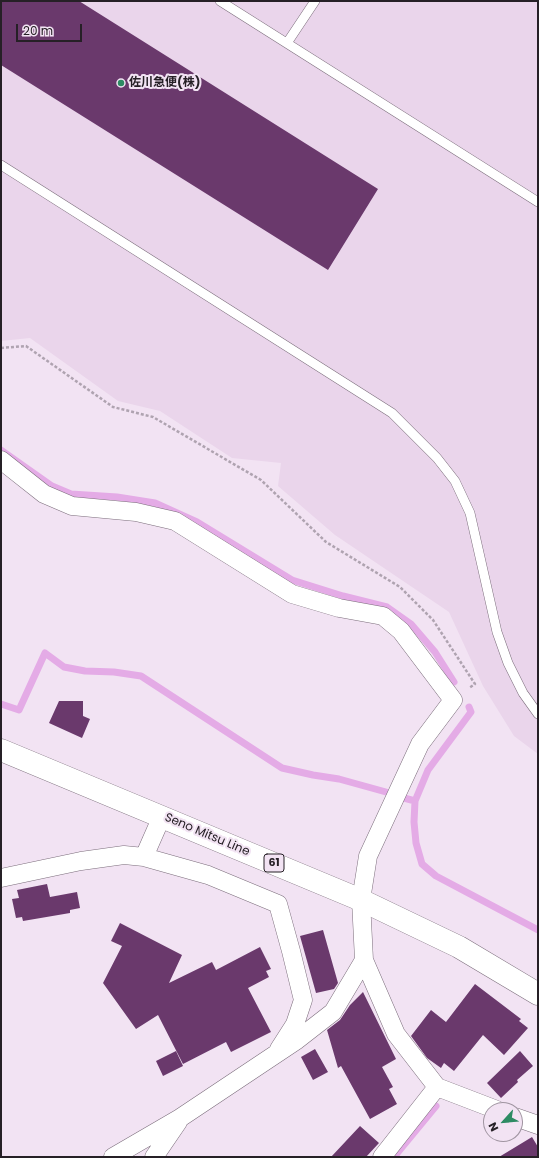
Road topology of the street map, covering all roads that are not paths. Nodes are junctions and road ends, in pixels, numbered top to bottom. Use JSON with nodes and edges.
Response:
{"nodes":[{"id":1,"x":220,"y":1,"type":"edge"},
{"id":2,"x":315,"y":1,"type":"edge"},
{"id":3,"x":287,"y":43,"type":"junction"},
{"id":4,"x":1,"y":165,"type":"edge"},
{"id":5,"x":538,"y":202,"type":"edge"},
{"id":6,"x":1,"y":460,"type":"edge"},
{"id":7,"x":538,"y":714,"type":"edge"},
{"id":8,"x":1,"y":750,"type":"edge"},
{"id":9,"x":162,"y":816,"type":"junction"},
{"id":10,"x":144,"y":856,"type":"junction"},
{"id":11,"x":1,"y":878,"type":"edge"},
{"id":12,"x":361,"y":900,"type":"junction"},
{"id":13,"x":364,"y":960,"type":"junction"},
{"id":14,"x":538,"y":994,"type":"edge"},
{"id":15,"x":274,"y":1056,"type":"junction"},
{"id":16,"x":437,"y":1087,"type":"junction"},
{"id":17,"x":483,"y":1104,"type":"edge"},
{"id":18,"x":180,"y":1118,"type":"junction"},
{"id":19,"x":113,"y":1157,"type":"edge"},
{"id":20,"x":154,"y":1157,"type":"edge"},
{"id":21,"x":382,"y":1157,"type":"edge"}],
"edges":[{"from":1,"to":3,"type":"lane"},
{"from":2,"to":3,"type":"lane"},
{"from":3,"to":5,"type":"lane"},
{"from":4,"to":7,"type":"lane"},
{"from":6,"to":12,"type":"street"},
{"from":8,"to":9,"type":"main road","name":"Seno Mitsu Line","number":"61"},
{"from":9,"to":10,"type":"street"},
{"from":9,"to":12,"type":"main road","name":"Seno Mitsu Line","number":"61"},
{"from":10,"to":11,"type":"street"},
{"from":10,"to":15,"type":"street"},
{"from":12,"to":13,"type":"street"},
{"from":12,"to":14,"type":"main road","name":"Seno Mitsu Line","number":"61"},
{"from":13,"to":15,"type":"street"},
{"from":13,"to":16,"type":"street"},
{"from":15,"to":18,"type":"street"},
{"from":16,"to":17,"type":"street"},
{"from":16,"to":21,"type":"street"},
{"from":18,"to":19,"type":"street"},
{"from":18,"to":20,"type":"street"}]}
